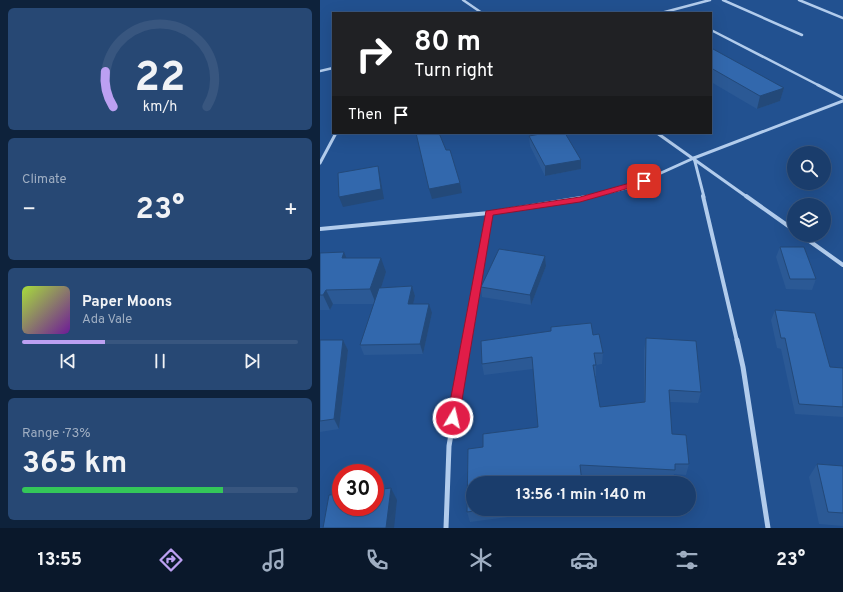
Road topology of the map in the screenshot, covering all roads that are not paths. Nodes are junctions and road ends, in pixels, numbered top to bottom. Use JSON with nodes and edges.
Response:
{"nodes":[{"id":1,"x":463,"y":0,"type":"edge"},
{"id":2,"x":710,"y":0,"type":"edge"},
{"id":3,"x":723,"y":0,"type":"edge"},
{"id":4,"x":799,"y":0,"type":"edge"},
{"id":5,"x":672,"y":10,"type":"junction"},
{"id":6,"x":481,"y":12,"type":"edge"},
{"id":7,"x":665,"y":12,"type":"edge"},
{"id":8,"x":675,"y":12,"type":"edge"},
{"id":9,"x":843,"y":18,"type":"edge"},
{"id":10,"x":712,"y":31,"type":"edge"},
{"id":11,"x":802,"y":35,"type":"dead end"},
{"id":12,"x":332,"y":68,"type":"edge"},
{"id":13,"x":320,"y":71,"type":"edge"},
{"id":14,"x":843,"y":100,"type":"edge"},
{"id":15,"x":335,"y":134,"type":"edge"},
{"id":16,"x":658,"y":134,"type":"edge"},
{"id":17,"x":694,"y":158,"type":"junction"},
{"id":18,"x":320,"y":163,"type":"edge"},
{"id":19,"x":489,"y":213,"type":"junction"},
{"id":20,"x":787,"y":225,"type":"edge"},
{"id":21,"x":320,"y":229,"type":"edge"},
{"id":22,"x":811,"y":242,"type":"edge"},
{"id":23,"x":843,"y":265,"type":"edge"},
{"id":24,"x":446,"y":528,"type":"edge"},
{"id":25,"x":768,"y":528,"type":"edge"}],
"edges":[{"from":1,"to":6,"type":"street"},
{"from":2,"to":5,"type":"street"},
{"from":3,"to":11,"type":"street"},
{"from":4,"to":9,"type":"street"},
{"from":5,"to":7,"type":"street"},
{"from":5,"to":8,"type":"street"},
{"from":10,"to":14,"type":"street"},
{"from":12,"to":13,"type":"street"},
{"from":14,"to":17,"type":"street"},
{"from":15,"to":18,"type":"street"},
{"from":16,"to":17,"type":"street"},
{"from":17,"to":19,"type":"street"},
{"from":17,"to":20,"type":"street"},
{"from":17,"to":25,"type":"street"},
{"from":19,"to":21,"type":"street"},
{"from":19,"to":24,"type":"street"},
{"from":22,"to":23,"type":"street"}]}
